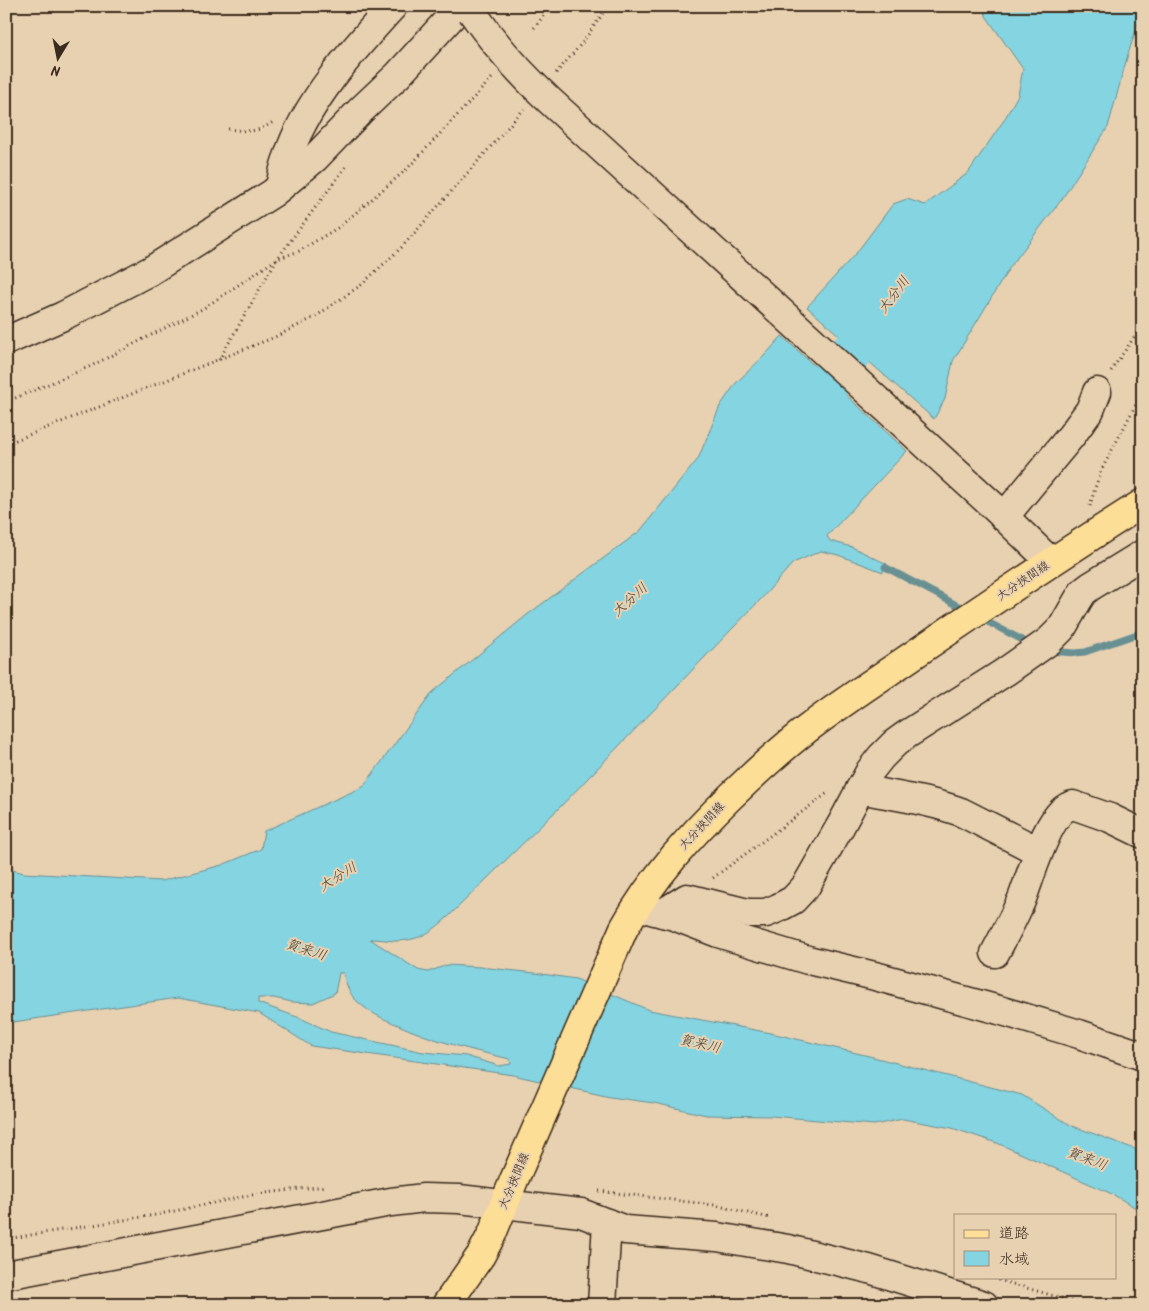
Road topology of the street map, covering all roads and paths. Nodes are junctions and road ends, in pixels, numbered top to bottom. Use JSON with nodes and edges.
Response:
{"nodes":[{"id":1,"x":393,"y":6,"type":"edge"},
{"id":2,"x":551,"y":6,"type":"edge"},
{"id":3,"x":608,"y":6,"type":"edge"},
{"id":4,"x":467,"y":8,"type":"edge"},
{"id":5,"x":534,"y":28,"type":"dead end"},
{"id":6,"x":497,"y":72,"type":"dead end"},
{"id":7,"x":551,"y":79,"type":"dead end"},
{"id":8,"x":525,"y":108,"type":"dead end"},
{"id":9,"x":348,"y":163,"type":"dead end"},
{"id":10,"x":280,"y":187,"type":"junction"},
{"id":11,"x":277,"y":259,"type":"junction"},
{"id":12,"x":1143,"y":324,"type":"edge"},
{"id":13,"x":6,"y":342,"type":"edge"},
{"id":14,"x":219,"y":360,"type":"junction"},
{"id":15,"x":1143,"y":391,"type":"edge"},
{"id":16,"x":1097,"y":392,"type":"joint"},
{"id":17,"x":6,"y":402,"type":"edge"},
{"id":18,"x":6,"y":444,"type":"edge"},
{"id":19,"x":1143,"y":503,"type":"edge"},
{"id":20,"x":999,"y":512,"type":"junction"},
{"id":21,"x":1089,"y":513,"type":"dead end"},
{"id":22,"x":1143,"y":554,"type":"edge"},
{"id":23,"x":1051,"y":562,"type":"junction"},
{"id":24,"x":860,"y":789,"type":"junction"},
{"id":25,"x":832,"y":790,"type":"dead end"},
{"id":26,"x":1143,"y":834,"type":"edge"},
{"id":27,"x":1038,"y":851,"type":"junction"},
{"id":28,"x":687,"y":898,"type":"junction"},
{"id":29,"x":664,"y":913,"type":"junction"},
{"id":30,"x":630,"y":917,"type":"junction"},
{"id":31,"x":995,"y":953,"type":"dead end"},
{"id":32,"x":1143,"y":1056,"type":"edge"},
{"id":33,"x":504,"y":1204,"type":"junction"},
{"id":34,"x":607,"y":1223,"type":"junction"},
{"id":35,"x":6,"y":1274,"type":"edge"},
{"id":36,"x":992,"y":1278,"type":"edge"},
{"id":37,"x":446,"y":1305,"type":"edge"},
{"id":38,"x":602,"y":1305,"type":"edge"},
{"id":39,"x":984,"y":1305,"type":"edge"},
{"id":40,"x":1085,"y":1305,"type":"edge"}],
"edges":[{"from":1,"to":10,"type":"street"},
{"from":2,"to":5,"type":"path"},
{"from":3,"to":7,"type":"path"},
{"from":4,"to":10,"type":"street"},
{"from":4,"to":20,"type":"street","bridge":true},
{"from":6,"to":11,"type":"path"},
{"from":8,"to":14,"type":"path"},
{"from":9,"to":11,"type":"path"},
{"from":10,"to":13,"type":"street"},
{"from":11,"to":14,"type":"path"},
{"from":11,"to":17,"type":"path"},
{"from":12,"to":16,"type":"path"},
{"from":14,"to":18,"type":"path"},
{"from":15,"to":21,"type":"path"},
{"from":16,"to":20,"type":"street"},
{"from":19,"to":23,"type":"main road","name":"大分挾間線"},
{"from":20,"to":23,"type":"street"},
{"from":22,"to":24,"type":"street"},
{"from":23,"to":30,"type":"main road","name":"大分挾間線"},
{"from":24,"to":27,"type":"street"},
{"from":24,"to":28,"type":"street"},
{"from":25,"to":28,"type":"path"},
{"from":26,"to":27,"type":"street"},
{"from":27,"to":31,"type":"street"},
{"from":28,"to":29,"type":"street"},
{"from":29,"to":30,"type":"street"},
{"from":29,"to":32,"type":"street"},
{"from":30,"to":33,"type":"main road","name":"大分挾間線"},
{"from":33,"to":34,"type":"street"},
{"from":33,"to":35,"type":"street"},
{"from":33,"to":37,"type":"main road","name":"大分挾間線"},
{"from":34,"to":38,"type":"street"},
{"from":34,"to":39,"type":"street"},
{"from":36,"to":40,"type":"path"}]}
